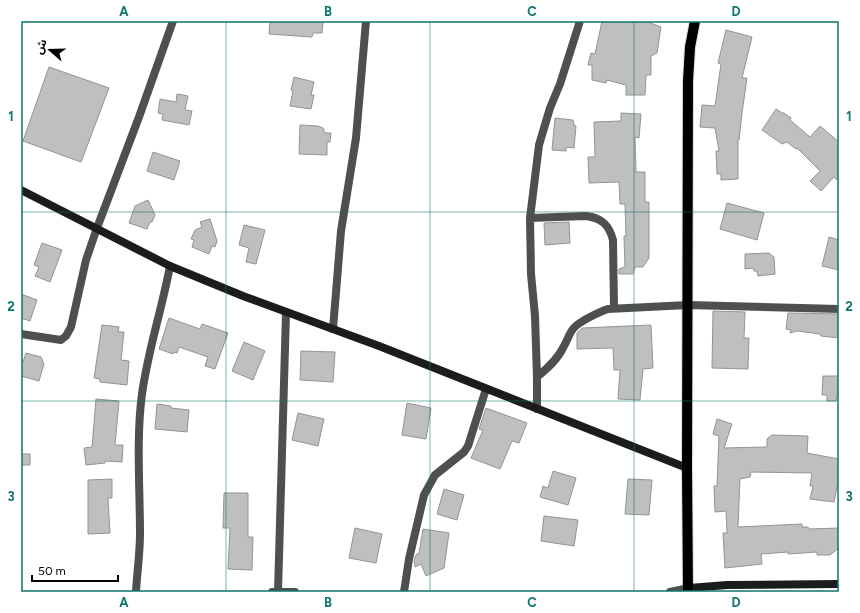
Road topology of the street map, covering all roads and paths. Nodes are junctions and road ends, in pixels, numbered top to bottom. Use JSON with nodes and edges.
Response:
{"nodes":[{"id":1,"x":173,"y":21,"type":"edge"},
{"id":2,"x":366,"y":21,"type":"edge"},
{"id":3,"x":580,"y":21,"type":"edge"},
{"id":4,"x":694,"y":21,"type":"edge"},
{"id":5,"x":21,"y":190,"type":"edge"},
{"id":6,"x":530,"y":218,"type":"junction"},
{"id":7,"x":97,"y":228,"type":"junction"},
{"id":8,"x":170,"y":266,"type":"junction"},
{"id":9,"x":688,"y":305,"type":"junction"},
{"id":10,"x":614,"y":308,"type":"junction"},
{"id":11,"x":839,"y":309,"type":"edge"},
{"id":12,"x":286,"y":313,"type":"junction"},
{"id":13,"x":333,"y":329,"type":"junction"},
{"id":14,"x":21,"y":334,"type":"edge"},
{"id":15,"x":538,"y":377,"type":"junction"},
{"id":16,"x":486,"y":389,"type":"junction"},
{"id":17,"x":537,"y":409,"type":"junction"},
{"id":18,"x":687,"y":468,"type":"junction"},
{"id":19,"x":839,"y":584,"type":"edge"},
{"id":20,"x":688,"y":590,"type":"edge"},
{"id":21,"x":136,"y":592,"type":"edge"},
{"id":22,"x":272,"y":592,"type":"edge"},
{"id":23,"x":278,"y":592,"type":"edge"},
{"id":24,"x":295,"y":592,"type":"edge"},
{"id":25,"x":404,"y":592,"type":"edge"},
{"id":26,"x":670,"y":592,"type":"edge"}],
"edges":[{"from":1,"to":7,"type":"street"},
{"from":2,"to":13,"type":"street"},
{"from":3,"to":6,"type":"street"},
{"from":4,"to":9,"type":"main road"},
{"from":5,"to":7,"type":"street"},
{"from":6,"to":10,"type":"street"},
{"from":6,"to":15,"type":"street"},
{"from":7,"to":8,"type":"street"},
{"from":7,"to":14,"type":"street"},
{"from":8,"to":12,"type":"street"},
{"from":8,"to":21,"type":"street"},
{"from":9,"to":10,"type":"street"},
{"from":9,"to":11,"type":"street"},
{"from":9,"to":18,"type":"main road"},
{"from":10,"to":15,"type":"street"},
{"from":12,"to":13,"type":"street"},
{"from":12,"to":23,"type":"street"},
{"from":13,"to":16,"type":"street"},
{"from":15,"to":17,"type":"street"},
{"from":16,"to":17,"type":"street"},
{"from":16,"to":25,"type":"street"},
{"from":17,"to":18,"type":"street"},
{"from":18,"to":20,"type":"main road"},
{"from":19,"to":20,"type":"street"},
{"from":20,"to":26,"type":"street"},
{"from":22,"to":23,"type":"street"},
{"from":23,"to":24,"type":"street"}]}
